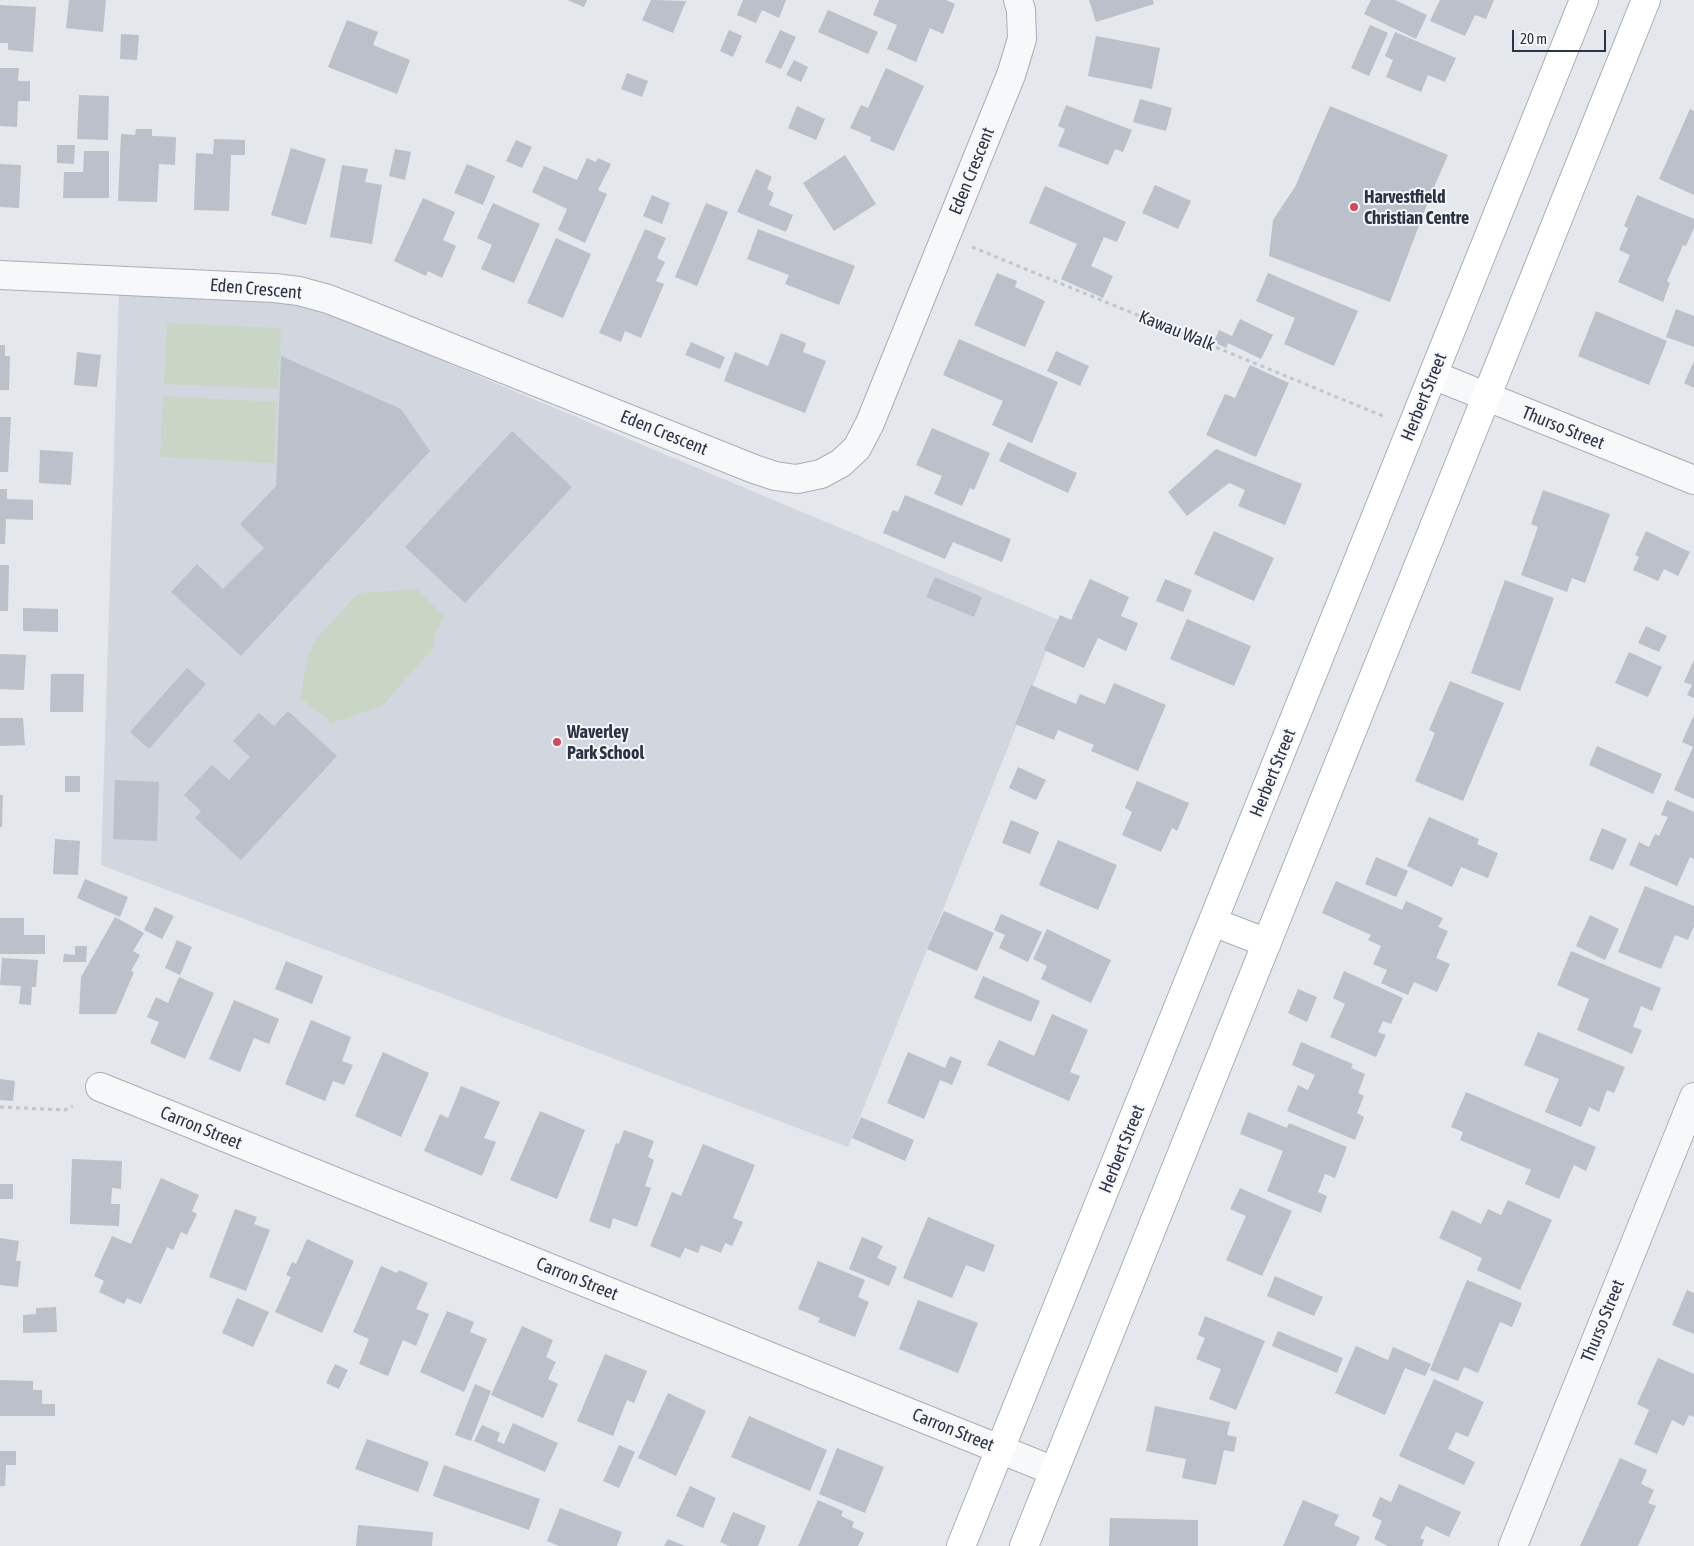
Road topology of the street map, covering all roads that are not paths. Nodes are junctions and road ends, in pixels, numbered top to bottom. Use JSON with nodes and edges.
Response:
{"nodes":[{"id":1,"x":1018,"y":0,"type":"edge"},
{"id":2,"x":1584,"y":0,"type":"edge"},
{"id":3,"x":1646,"y":0,"type":"edge"},
{"id":4,"x":0,"y":275,"type":"edge"},
{"id":5,"x":1433,"y":375,"type":"junction"},
{"id":6,"x":1486,"y":397,"type":"junction"},
{"id":7,"x":1694,"y":480,"type":"edge"},
{"id":8,"x":1213,"y":922,"type":"junction"},
{"id":9,"x":1267,"y":943,"type":"junction"},
{"id":10,"x":100,"y":1087,"type":"dead end"},
{"id":11,"x":1694,"y":1097,"type":"edge"},
{"id":12,"x":1000,"y":1449,"type":"junction"},
{"id":13,"x":1054,"y":1471,"type":"junction"},
{"id":14,"x":962,"y":1546,"type":"edge"},
{"id":15,"x":1024,"y":1546,"type":"edge"},
{"id":16,"x":1513,"y":1546,"type":"edge"}],
"edges":[{"from":1,"to":4,"type":"street","name":"Eden Crescent"},
{"from":2,"to":5,"type":"street","name":"Herbert Street"},
{"from":3,"to":6,"type":"street"},
{"from":5,"to":6,"type":"street","name":"Thurso Street"},
{"from":5,"to":8,"type":"street","name":"Herbert Street"},
{"from":6,"to":7,"type":"street","name":"Thurso Street"},
{"from":6,"to":9,"type":"street"},
{"from":8,"to":9,"type":"street"},
{"from":8,"to":12,"type":"street","name":"Herbert Street"},
{"from":9,"to":13,"type":"street"},
{"from":10,"to":12,"type":"street","name":"Carron Street"},
{"from":11,"to":16,"type":"street","name":"Thurso Street"},
{"from":12,"to":13,"type":"street","name":"Carron Street"},
{"from":12,"to":14,"type":"street","name":"Herbert Street"},
{"from":13,"to":15,"type":"street"}]}
